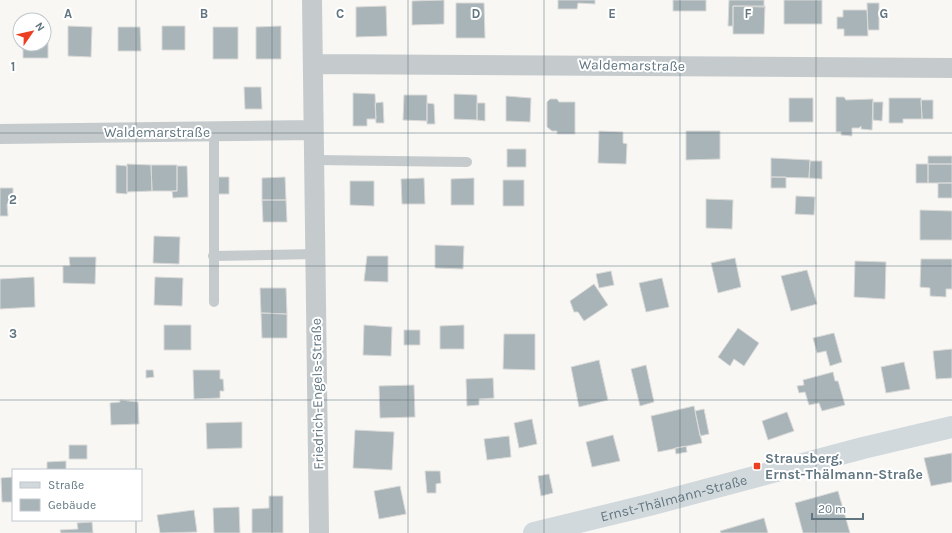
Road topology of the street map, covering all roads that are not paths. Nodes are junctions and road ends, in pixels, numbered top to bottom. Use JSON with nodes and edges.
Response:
{"nodes":[{"id":1,"x":312,"y":0,"type":"edge"},
{"id":2,"x":313,"y":64,"type":"junction"},
{"id":3,"x":952,"y":68,"type":"edge"},
{"id":4,"x":314,"y":130,"type":"junction"},
{"id":5,"x":214,"y":132,"type":"junction"},
{"id":6,"x":0,"y":134,"type":"edge"},
{"id":7,"x":315,"y":160,"type":"junction"},
{"id":8,"x":467,"y":162,"type":"dead end"},
{"id":9,"x":316,"y":254,"type":"junction"},
{"id":10,"x":213,"y":256,"type":"junction"},
{"id":11,"x":214,"y":302,"type":"dead end"},
{"id":12,"x":952,"y":427,"type":"edge"},
{"id":13,"x":319,"y":533,"type":"edge"},
{"id":14,"x":534,"y":533,"type":"edge"}],
"edges":[{"from":1,"to":2,"type":"street","name":"Friedrich-Engels-Straße"},
{"from":2,"to":3,"type":"street","name":"Waldemarstraße"},
{"from":2,"to":4,"type":"street","name":"Friedrich-Engels-Straße"},
{"from":4,"to":5,"type":"street","name":"Waldemarstraße"},
{"from":4,"to":7,"type":"street","name":"Friedrich-Engels-Straße"},
{"from":5,"to":6,"type":"street","name":"Waldemarstraße"},
{"from":5,"to":10,"type":"lane"},
{"from":7,"to":8,"type":"lane"},
{"from":7,"to":9,"type":"street","name":"Friedrich-Engels-Straße"},
{"from":9,"to":10,"type":"lane"},
{"from":9,"to":13,"type":"street","name":"Friedrich-Engels-Straße"},
{"from":10,"to":11,"type":"lane"},
{"from":12,"to":14,"type":"main road","name":"Ernst-Thälmann-Straße"}]}
